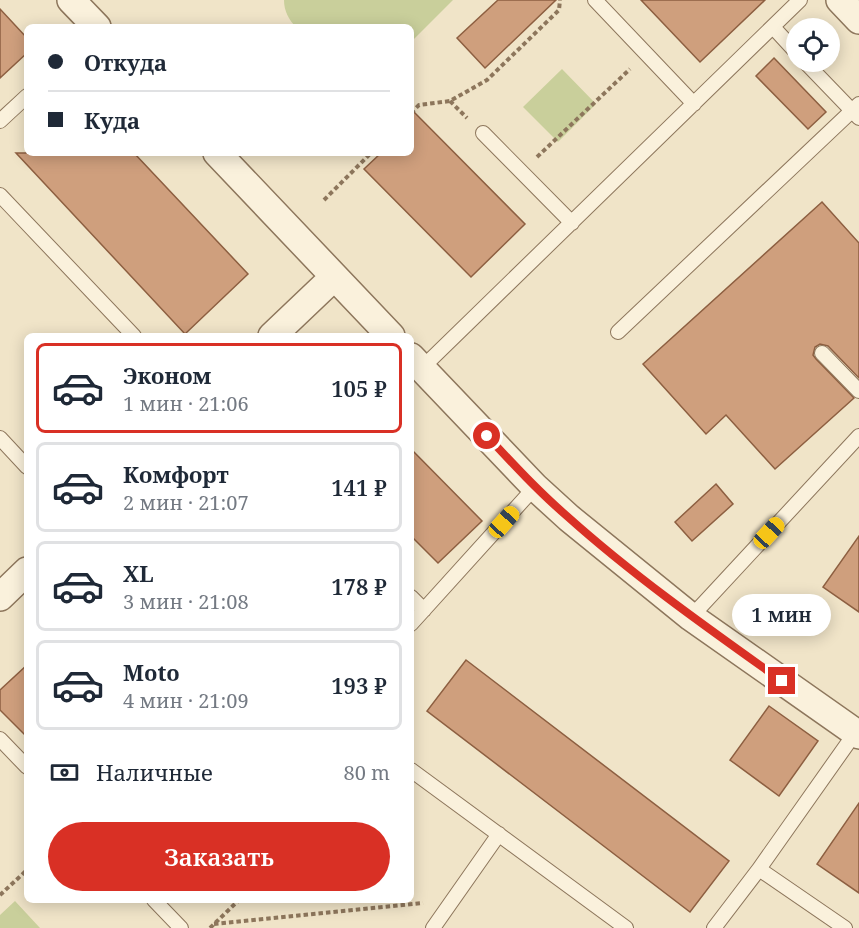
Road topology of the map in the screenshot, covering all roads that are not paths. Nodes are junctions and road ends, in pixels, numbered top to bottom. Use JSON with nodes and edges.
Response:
{"nodes":[{"id":1,"x":71,"y":0,"type":"edge"},
{"id":2,"x":595,"y":0,"type":"edge"},
{"id":3,"x":800,"y":0,"type":"edge"},
{"id":4,"x":840,"y":0,"type":"edge"},
{"id":5,"x":859,"y":20,"type":"edge"},
{"id":6,"x":94,"y":24,"type":"edge"},
{"id":7,"x":773,"y":27,"type":"junction"},
{"id":8,"x":786,"y":41,"type":"edge"},
{"id":9,"x":816,"y":72,"type":"edge"},
{"id":10,"x":24,"y":99,"type":"edge"},
{"id":11,"x":694,"y":104,"type":"junction"},
{"id":12,"x":857,"y":111,"type":"edge"},
{"id":13,"x":0,"y":121,"type":"edge"},
{"id":14,"x":483,"y":133,"type":"dead end"},
{"id":15,"x":220,"y":156,"type":"edge"},
{"id":16,"x":0,"y":195,"type":"edge"},
{"id":17,"x":572,"y":223,"type":"junction"},
{"id":18,"x":334,"y":276,"type":"junction"},
{"id":19,"x":618,"y":332,"type":"dead end"},
{"id":20,"x":131,"y":333,"type":"edge"},
{"id":21,"x":275,"y":333,"type":"edge"},
{"id":22,"x":388,"y":333,"type":"edge"},
{"id":23,"x":822,"y":353,"type":"dead end"},
{"id":24,"x":417,"y":362,"type":"edge"},
{"id":25,"x":859,"y":391,"type":"edge"},
{"id":26,"x":859,"y":436,"type":"edge"},
{"id":27,"x":0,"y":438,"type":"edge"},
{"id":28,"x":24,"y":464,"type":"edge"},
{"id":29,"x":536,"y":487,"type":"junction"},
{"id":30,"x":24,"y":575,"type":"edge"},
{"id":31,"x":0,"y":597,"type":"edge"},
{"id":32,"x":414,"y":600,"type":"edge"},
{"id":33,"x":424,"y":610,"type":"junction"},
{"id":34,"x":691,"y":617,"type":"junction"},
{"id":35,"x":414,"y":621,"type":"edge"},
{"id":36,"x":857,"y":734,"type":"edge"},
{"id":37,"x":0,"y":739,"type":"edge"},
{"id":38,"x":24,"y":764,"type":"edge"},
{"id":39,"x":414,"y":772,"type":"edge"},
{"id":40,"x":499,"y":834,"type":"junction"},
{"id":41,"x":759,"y":868,"type":"junction"},
{"id":42,"x":157,"y":903,"type":"edge"},
{"id":43,"x":180,"y":927,"type":"edge"},
{"id":44,"x":433,"y":928,"type":"edge"},
{"id":45,"x":626,"y":928,"type":"edge"},
{"id":46,"x":714,"y":928,"type":"edge"},
{"id":47,"x":845,"y":928,"type":"edge"}],
"edges":[{"from":1,"to":6,"type":"street"},
{"from":2,"to":11,"type":"lane"},
{"from":3,"to":7,"type":"lane"},
{"from":4,"to":5,"type":"street"},
{"from":7,"to":8,"type":"lane"},
{"from":7,"to":11,"type":"lane"},
{"from":9,"to":12,"type":"lane"},
{"from":10,"to":13,"type":"lane"},
{"from":11,"to":17,"type":"lane"},
{"from":12,"to":19,"type":"lane"},
{"from":14,"to":17,"type":"lane"},
{"from":15,"to":18,"type":"street"},
{"from":16,"to":20,"type":"lane"},
{"from":17,"to":24,"type":"lane"},
{"from":18,"to":21,"type":"street"},
{"from":18,"to":22,"type":"street"},
{"from":23,"to":25,"type":"lane"},
{"from":24,"to":29,"type":"street"},
{"from":26,"to":34,"type":"lane"},
{"from":27,"to":28,"type":"lane"},
{"from":29,"to":33,"type":"lane"},
{"from":29,"to":34,"type":"street"},
{"from":30,"to":31,"type":"street"},
{"from":32,"to":33,"type":"lane"},
{"from":33,"to":35,"type":"lane"},
{"from":34,"to":36,"type":"street"},
{"from":36,"to":41,"type":"lane"},
{"from":37,"to":38,"type":"lane"},
{"from":39,"to":40,"type":"lane"},
{"from":40,"to":44,"type":"lane"},
{"from":40,"to":45,"type":"lane"},
{"from":41,"to":46,"type":"lane"},
{"from":41,"to":47,"type":"lane"},
{"from":42,"to":43,"type":"lane"}]}
